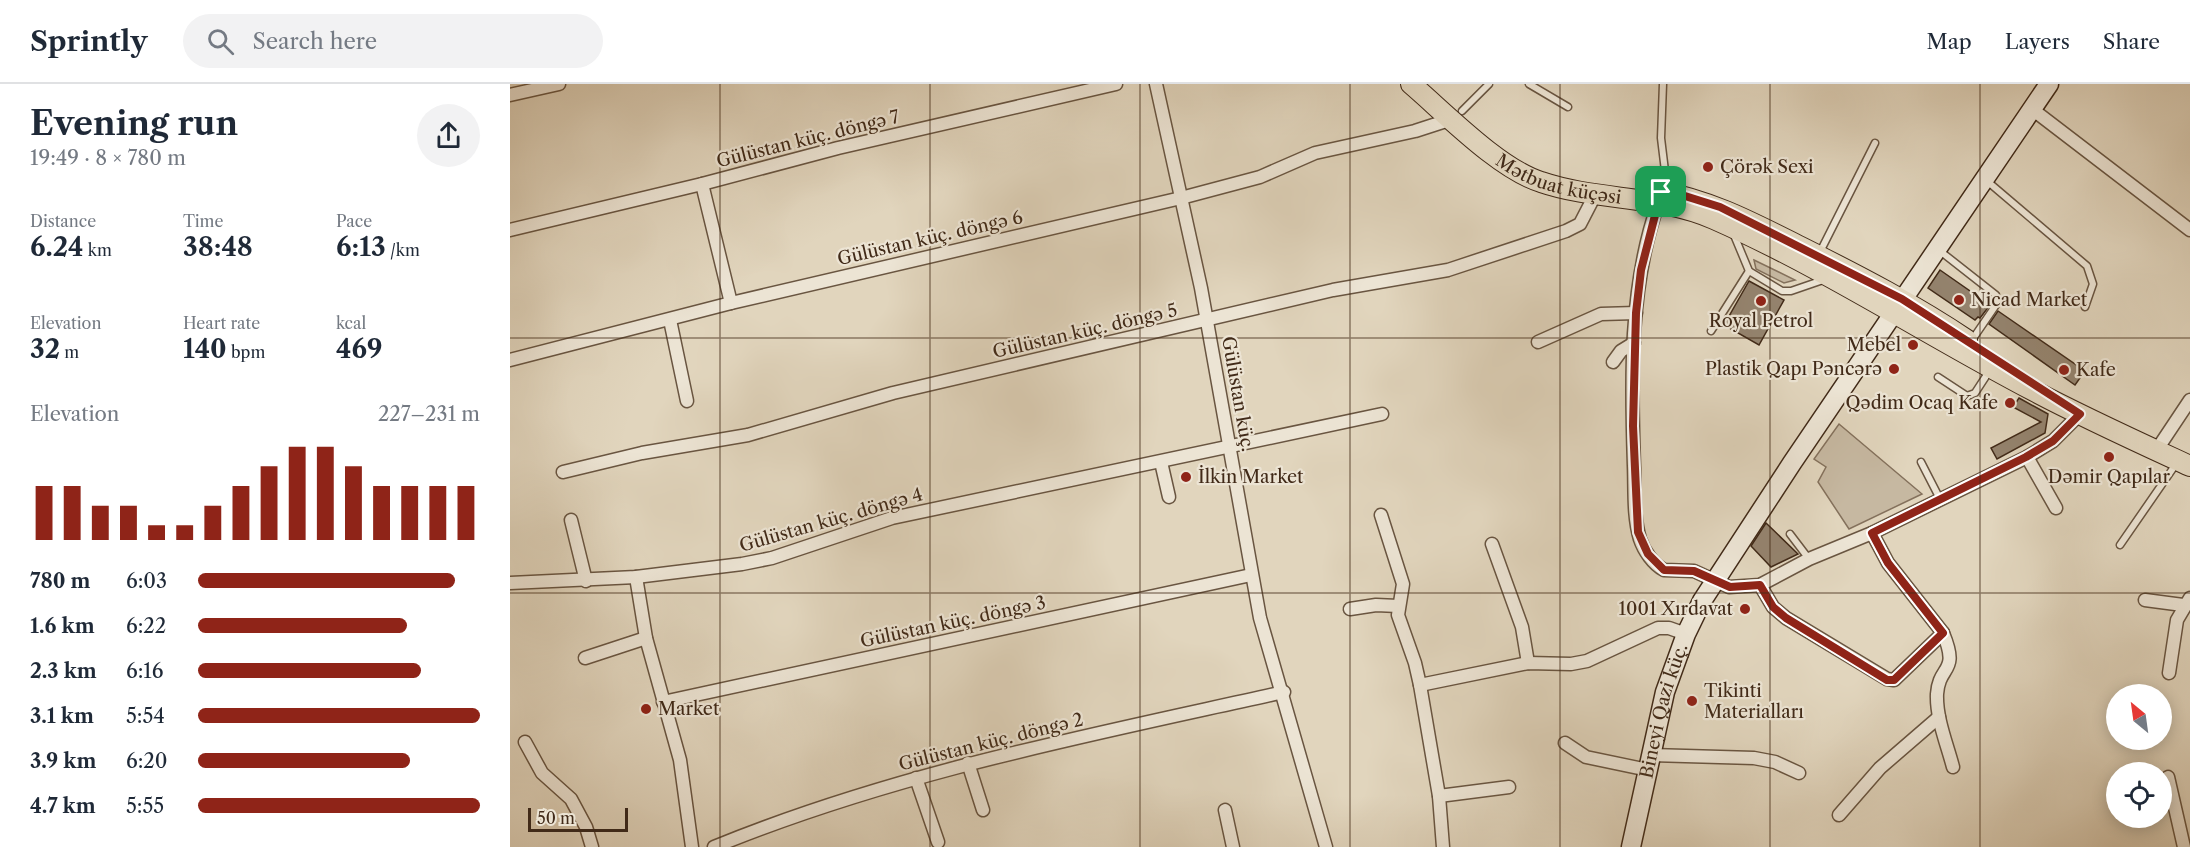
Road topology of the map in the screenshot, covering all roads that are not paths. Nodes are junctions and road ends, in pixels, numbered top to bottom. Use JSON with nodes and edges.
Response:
{"nodes":[{"id":1,"x":559,"y":84,"type":"edge"},
{"id":2,"x":1116,"y":84,"type":"edge"},
{"id":3,"x":1156,"y":84,"type":"edge"},
{"id":4,"x":1411,"y":84,"type":"edge"},
{"id":5,"x":1431,"y":84,"type":"edge"},
{"id":6,"x":1489,"y":84,"type":"edge"},
{"id":7,"x":1529,"y":84,"type":"edge"},
{"id":8,"x":1663,"y":84,"type":"edge"},
{"id":9,"x":2049,"y":84,"type":"edge"},
{"id":10,"x":510,"y":95,"type":"edge"},
{"id":11,"x":1568,"y":107,"type":"dead end"},
{"id":12,"x":2032,"y":109,"type":"junction"},
{"id":13,"x":1457,"y":115,"type":"junction"},
{"id":14,"x":1875,"y":143,"type":"dead end"},
{"id":15,"x":1984,"y":179,"type":"junction"},
{"id":16,"x":702,"y":184,"type":"junction"},
{"id":17,"x":1595,"y":195,"type":"junction"},
{"id":18,"x":1181,"y":198,"type":"junction"},
{"id":19,"x":1660,"y":198,"type":"junction"},
{"id":20,"x":1729,"y":227,"type":"junction"},
{"id":21,"x":510,"y":230,"type":"edge"},
{"id":22,"x":2190,"y":230,"type":"edge"},
{"id":23,"x":1937,"y":248,"type":"junction"},
{"id":24,"x":1819,"y":256,"type":"junction"},
{"id":25,"x":1749,"y":271,"type":"junction"},
{"id":26,"x":1830,"y":278,"type":"junction"},
{"id":27,"x":731,"y":303,"type":"junction"},
{"id":28,"x":1898,"y":306,"type":"junction"},
{"id":29,"x":2085,"y":307,"type":"dead end"},
{"id":30,"x":1636,"y":313,"type":"junction"},
{"id":31,"x":670,"y":320,"type":"junction"},
{"id":32,"x":1207,"y":321,"type":"junction"},
{"id":33,"x":1711,"y":332,"type":"dead end"},
{"id":34,"x":1538,"y":342,"type":"dead end"},
{"id":35,"x":1970,"y":342,"type":"junction"},
{"id":36,"x":1634,"y":343,"type":"junction"},
{"id":37,"x":510,"y":360,"type":"edge"},
{"id":38,"x":1612,"y":362,"type":"dead end"},
{"id":39,"x":1992,"y":367,"type":"junction"},
{"id":40,"x":1938,"y":377,"type":"dead end"},
{"id":41,"x":2190,"y":400,"type":"edge"},
{"id":42,"x":687,"y":401,"type":"dead end"},
{"id":43,"x":1382,"y":414,"type":"dead end"},
{"id":44,"x":2080,"y":414,"type":"junction"},
{"id":45,"x":1229,"y":447,"type":"junction"},
{"id":46,"x":2156,"y":451,"type":"junction"},
{"id":47,"x":2026,"y":457,"type":"junction"},
{"id":48,"x":1161,"y":462,"type":"junction"},
{"id":49,"x":1921,"y":462,"type":"dead end"},
{"id":50,"x":2184,"y":464,"type":"edge"},
{"id":51,"x":563,"y":472,"type":"dead end"},
{"id":52,"x":1169,"y":497,"type":"dead end"},
{"id":53,"x":1940,"y":499,"type":"junction"},
{"id":54,"x":2056,"y":508,"type":"dead end"},
{"id":55,"x":1381,"y":515,"type":"dead end"},
{"id":56,"x":571,"y":520,"type":"dead end"},
{"id":57,"x":1872,"y":533,"type":"junction"},
{"id":58,"x":1790,"y":534,"type":"dead end"},
{"id":59,"x":1492,"y":544,"type":"dead end"},
{"id":60,"x":2120,"y":545,"type":"dead end"},
{"id":61,"x":1809,"y":559,"type":"junction"},
{"id":62,"x":1251,"y":575,"type":"junction"},
{"id":63,"x":636,"y":577,"type":"junction"},
{"id":64,"x":586,"y":581,"type":"junction"},
{"id":65,"x":1714,"y":582,"type":"junction"},
{"id":66,"x":510,"y":583,"type":"edge"},
{"id":67,"x":1760,"y":585,"type":"junction"},
{"id":68,"x":2145,"y":600,"type":"dead end"},
{"id":69,"x":2187,"y":601,"type":"edge"},
{"id":70,"x":1398,"y":606,"type":"junction"},
{"id":71,"x":1350,"y":609,"type":"dead end"},
{"id":72,"x":1943,"y":633,"type":"junction"},
{"id":73,"x":1686,"y":634,"type":"junction"},
{"id":74,"x":646,"y":638,"type":"junction"},
{"id":75,"x":585,"y":658,"type":"dead end"},
{"id":76,"x":1528,"y":663,"type":"junction"},
{"id":77,"x":2169,"y":673,"type":"dead end"},
{"id":78,"x":1420,"y":685,"type":"junction"},
{"id":79,"x":1284,"y":692,"type":"junction"},
{"id":80,"x":663,"y":702,"type":"junction"},
{"id":81,"x":1940,"y":717,"type":"junction"},
{"id":82,"x":525,"y":742,"type":"dead end"},
{"id":83,"x":1565,"y":743,"type":"dead end"},
{"id":84,"x":1649,"y":762,"type":"junction"},
{"id":85,"x":968,"y":763,"type":"junction"},
{"id":86,"x":1953,"y":767,"type":"dead end"},
{"id":87,"x":1799,"y":773,"type":"dead end"},
{"id":88,"x":916,"y":778,"type":"junction"},
{"id":89,"x":1509,"y":787,"type":"dead end"},
{"id":90,"x":2172,"y":794,"type":"edge"},
{"id":91,"x":1439,"y":796,"type":"junction"},
{"id":92,"x":983,"y":810,"type":"dead end"},
{"id":93,"x":1226,"y":810,"type":"dead end"},
{"id":94,"x":1839,"y":815,"type":"dead end"},
{"id":95,"x":938,"y":842,"type":"dead end"},
{"id":96,"x":592,"y":847,"type":"edge"},
{"id":97,"x":692,"y":847,"type":"edge"},
{"id":98,"x":714,"y":847,"type":"edge"},
{"id":99,"x":1233,"y":847,"type":"edge"},
{"id":100,"x":1326,"y":847,"type":"edge"},
{"id":101,"x":1443,"y":847,"type":"edge"},
{"id":102,"x":1631,"y":847,"type":"edge"},
{"id":103,"x":2184,"y":847,"type":"edge"}],
"edges":[{"from":1,"to":10,"type":"street"},
{"from":2,"to":16,"type":"street","name":"Gülüstan küç. döngə 7"},
{"from":3,"to":18,"type":"street","name":"Gülüstan küç."},
{"from":4,"to":13,"type":"main road","name":"Mətbuat küçəsi"},
{"from":5,"to":13,"type":"main road","name":"Mətbuat küçəsi"},
{"from":6,"to":13,"type":"lane"},
{"from":7,"to":11,"type":"lane"},
{"from":8,"to":19,"type":"lane"},
{"from":9,"to":12,"type":"main road","name":"Bineyi Qazi küç."},
{"from":12,"to":15,"type":"main road","name":"Bineyi Qazi küç."},
{"from":12,"to":22,"type":"street"},
{"from":13,"to":17,"type":"main road","name":"Mətbuat küçəsi"},
{"from":13,"to":18,"type":"street","name":"Gülüstan küç. döngə 6"},
{"from":13,"to":19,"type":"main road","name":"Mətbuat küçəsi"},
{"from":14,"to":24,"type":"lane"},
{"from":15,"to":23,"type":"main road","name":"Bineyi Qazi küç."},
{"from":15,"to":29,"type":"lane"},
{"from":16,"to":21,"type":"street","name":"Gülüstan küç. döngə 7"},
{"from":16,"to":27,"type":"street"},
{"from":17,"to":19,"type":"main road","name":"Mətbuat küçəsi"},
{"from":17,"to":32,"type":"street","name":"Gülüstan küç. döngə 5"},
{"from":18,"to":27,"type":"street","name":"Gülüstan küç. döngə 6"},
{"from":18,"to":32,"type":"street","name":"Gülüstan küç."},
{"from":19,"to":20,"type":"main road","name":"Mətbuat küçəsi"},
{"from":19,"to":24,"type":"main road","name":"Mətbuat küçəsi"},
{"from":19,"to":30,"type":"street"},
{"from":20,"to":25,"type":"lane"},
{"from":20,"to":26,"type":"main road","name":"Mətbuat küçəsi"},
{"from":23,"to":28,"type":"main road","name":"Bineyi Qazi küç."},
{"from":23,"to":35,"type":"lane"},
{"from":24,"to":28,"type":"main road","name":"Mətbuat küçəsi"},
{"from":25,"to":26,"type":"lane"},
{"from":25,"to":33,"type":"lane"},
{"from":26,"to":28,"type":"main road","name":"Mətbuat küçəsi"},
{"from":27,"to":31,"type":"street","name":"Gülüstan küç. döngə 6"},
{"from":28,"to":35,"type":"main road","name":"Mətbuat küçəsi"},
{"from":28,"to":39,"type":"main road","name":"Mətbuat küçəsi"},
{"from":28,"to":65,"type":"main road","name":"Bineyi Qazi küç."},
{"from":30,"to":34,"type":"street"},
{"from":30,"to":36,"type":"street"},
{"from":31,"to":37,"type":"street","name":"Gülüstan küç. döngə 6"},
{"from":31,"to":42,"type":"street"},
{"from":32,"to":45,"type":"street","name":"Gülüstan küç."},
{"from":32,"to":51,"type":"street","name":"Gülüstan küç. döngə 5"},
{"from":35,"to":44,"type":"main road","name":"Mətbuat küçəsi"},
{"from":36,"to":38,"type":"street"},
{"from":36,"to":65,"type":"street"},
{"from":39,"to":40,"type":"lane"},
{"from":39,"to":44,"type":"main road","name":"Mətbuat küçəsi"},
{"from":41,"to":46,"type":"street"},
{"from":43,"to":45,"type":"street","name":"Gülüstan küç. döngə 4"},
{"from":44,"to":46,"type":"main road","name":"Mətbuat küçəsi"},
{"from":44,"to":47,"type":"street"},
{"from":45,"to":48,"type":"street","name":"Gülüstan küç. döngə 4"},
{"from":45,"to":62,"type":"street","name":"Gülüstan küç."},
{"from":46,"to":50,"type":"main road","name":"Mətbuat küçəsi"},
{"from":47,"to":53,"type":"street"},
{"from":47,"to":54,"type":"street"},
{"from":48,"to":52,"type":"street"},
{"from":48,"to":63,"type":"street","name":"Gülüstan küç. döngə 4"},
{"from":49,"to":53,"type":"lane"},
{"from":50,"to":60,"type":"lane"},
{"from":53,"to":57,"type":"street"},
{"from":55,"to":70,"type":"street"},
{"from":56,"to":64,"type":"street"},
{"from":57,"to":61,"type":"street"},
{"from":57,"to":72,"type":"street"},
{"from":58,"to":61,"type":"lane"},
{"from":59,"to":76,"type":"street"},
{"from":61,"to":67,"type":"street"},
{"from":62,"to":79,"type":"street","name":"Gülüstan küç."},
{"from":62,"to":80,"type":"street","name":"Gülüstan küç. döngə 3"},
{"from":63,"to":64,"type":"street","name":"Gülüstan küç. döngə 4"},
{"from":63,"to":74,"type":"street"},
{"from":64,"to":66,"type":"street","name":"Gülüstan küç. döngə 4"},
{"from":65,"to":67,"type":"street"},
{"from":65,"to":73,"type":"main road","name":"Bineyi Qazi küç."},
{"from":67,"to":72,"type":"street"},
{"from":68,"to":69,"type":"street"},
{"from":69,"to":77,"type":"street"},
{"from":70,"to":71,"type":"street"},
{"from":70,"to":78,"type":"street"},
{"from":72,"to":81,"type":"street"},
{"from":73,"to":76,"type":"street"},
{"from":73,"to":84,"type":"main road","name":"Bineyi Qazi küç."},
{"from":74,"to":75,"type":"street"},
{"from":74,"to":80,"type":"street"},
{"from":76,"to":78,"type":"street"},
{"from":78,"to":91,"type":"street"},
{"from":79,"to":85,"type":"street","name":"Gülüstan küç. döngə 2"},
{"from":79,"to":100,"type":"street","name":"Gülüstan küç."},
{"from":80,"to":97,"type":"street"},
{"from":81,"to":86,"type":"street"},
{"from":81,"to":94,"type":"street"},
{"from":82,"to":96,"type":"street"},
{"from":83,"to":84,"type":"street"},
{"from":84,"to":87,"type":"street"},
{"from":84,"to":102,"type":"main road","name":"Bineyi Qazi küç."},
{"from":85,"to":88,"type":"street","name":"Gülüstan küç. döngə 2"},
{"from":85,"to":92,"type":"street"},
{"from":88,"to":95,"type":"street"},
{"from":88,"to":98,"type":"street","name":"Gülüstan küç. döngə 2"},
{"from":89,"to":91,"type":"street"},
{"from":90,"to":103,"type":"street"},
{"from":91,"to":101,"type":"street"},
{"from":93,"to":99,"type":"street"}]}
